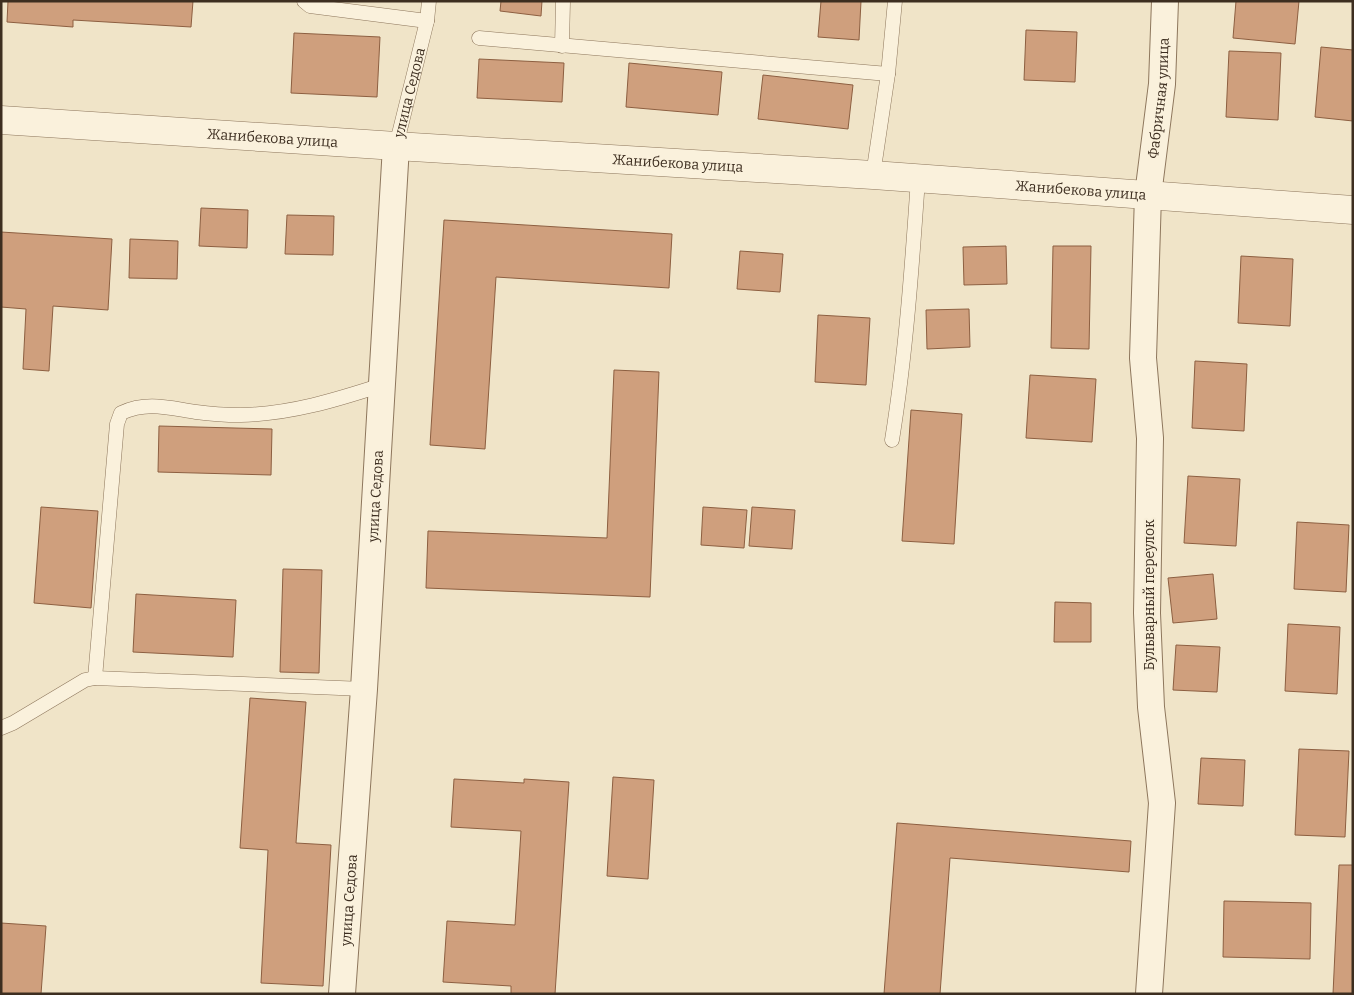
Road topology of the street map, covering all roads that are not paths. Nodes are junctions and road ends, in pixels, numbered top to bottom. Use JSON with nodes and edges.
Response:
{"nodes":[{"id":1,"x":304,"y":1,"type":"edge"},
{"id":2,"x":429,"y":1,"type":"edge"},
{"id":3,"x":563,"y":1,"type":"edge"},
{"id":4,"x":895,"y":1,"type":"edge"},
{"id":5,"x":1165,"y":1,"type":"edge"},
{"id":6,"x":427,"y":21,"type":"junction"},
{"id":7,"x":479,"y":38,"type":"dead end"},
{"id":8,"x":562,"y":46,"type":"junction"},
{"id":9,"x":888,"y":74,"type":"junction"},
{"id":10,"x":1,"y":120,"type":"edge"},
{"id":11,"x":396,"y":146,"type":"junction"},
{"id":12,"x":873,"y":175,"type":"junction"},
{"id":13,"x":918,"y":179,"type":"junction"},
{"id":14,"x":1148,"y":195,"type":"junction"},
{"id":15,"x":1353,"y":210,"type":"edge"},
{"id":16,"x":382,"y":385,"type":"junction"},
{"id":17,"x":892,"y":440,"type":"dead end"},
{"id":18,"x":95,"y":678,"type":"junction"},
{"id":19,"x":364,"y":689,"type":"junction"},
{"id":20,"x":1,"y":728,"type":"edge"},
{"id":21,"x":342,"y":994,"type":"edge"},
{"id":22,"x":1150,"y":994,"type":"edge"}],
"edges":[{"from":1,"to":6,"type":"lane"},
{"from":2,"to":6,"type":"lane","name":"улица Седова"},
{"from":3,"to":8,"type":"lane"},
{"from":4,"to":9,"type":"lane"},
{"from":5,"to":14,"type":"street","name":"Фабричная улица"},
{"from":6,"to":11,"type":"lane","name":"улица Седова"},
{"from":7,"to":8,"type":"lane"},
{"from":8,"to":9,"type":"lane"},
{"from":9,"to":12,"type":"lane"},
{"from":10,"to":11,"type":"street","name":"Жанибекова улица"},
{"from":11,"to":12,"type":"street","name":"Жанибекова улица"},
{"from":11,"to":16,"type":"street","name":"улица Седова"},
{"from":12,"to":13,"type":"street","name":"Жанибекова улица"},
{"from":13,"to":14,"type":"street","name":"Жанибекова улица"},
{"from":13,"to":17,"type":"lane"},
{"from":14,"to":15,"type":"street","name":"Жанибекова улица"},
{"from":14,"to":22,"type":"street","name":"Бульварный переулок"},
{"from":16,"to":18,"type":"lane"},
{"from":16,"to":19,"type":"street","name":"улица Седова"},
{"from":18,"to":19,"type":"lane"},
{"from":18,"to":20,"type":"lane"},
{"from":19,"to":21,"type":"street","name":"улица Седова"}]}
